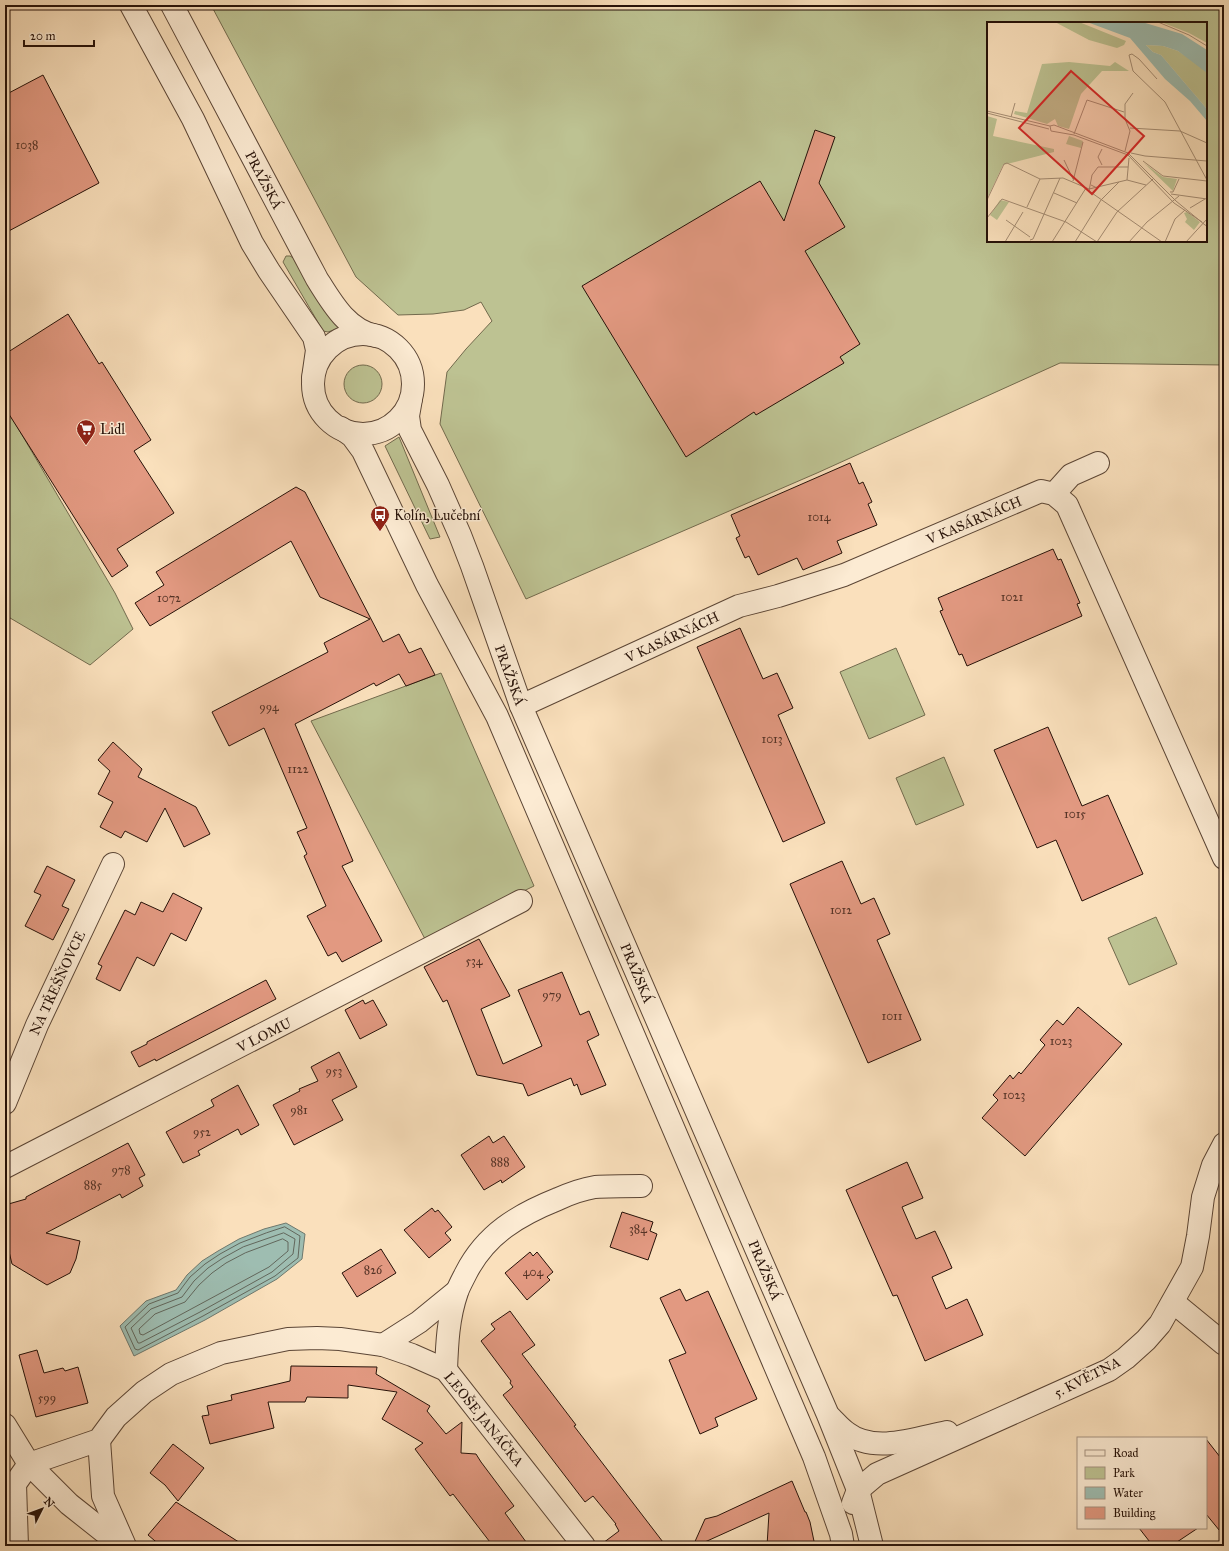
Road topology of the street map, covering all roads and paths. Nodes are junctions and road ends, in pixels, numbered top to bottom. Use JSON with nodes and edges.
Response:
{"nodes":[{"id":1,"x":131,"y":5,"type":"edge"},
{"id":2,"x":172,"y":5,"type":"edge"},
{"id":3,"x":376,"y":336,"type":"junction"},
{"id":4,"x":313,"y":378,"type":"junction"},
{"id":5,"x":411,"y":399,"type":"junction"},
{"id":6,"x":341,"y":428,"type":"junction"},
{"id":7,"x":1098,"y":463,"type":"dead end"},
{"id":8,"x":1054,"y":494,"type":"junction"},
{"id":9,"x":521,"y":706,"type":"junction"},
{"id":10,"x":1224,"y":858,"type":"edge"},
{"id":11,"x":113,"y":864,"type":"dead end"},
{"id":12,"x":521,"y":901,"type":"dead end"},
{"id":13,"x":5,"y":1103,"type":"edge"},
{"id":14,"x":1224,"y":1144,"type":"edge"},
{"id":15,"x":5,"y":1167,"type":"edge"},
{"id":16,"x":641,"y":1186,"type":"dead end"},
{"id":17,"x":457,"y":1291,"type":"junction"},
{"id":18,"x":1173,"y":1302,"type":"junction"},
{"id":19,"x":1224,"y":1344,"type":"edge"},
{"id":20,"x":383,"y":1345,"type":"junction"},
{"id":21,"x":446,"y":1370,"type":"junction"},
{"id":22,"x":828,"y":1415,"type":"junction"},
{"id":23,"x":5,"y":1425,"type":"edge"},
{"id":24,"x":986,"y":1425,"type":"junction"},
{"id":25,"x":98,"y":1440,"type":"junction"},
{"id":26,"x":814,"y":1457,"type":"junction"},
{"id":27,"x":29,"y":1464,"type":"junction"},
{"id":28,"x":858,"y":1490,"type":"junction"},
{"id":29,"x":842,"y":1540,"type":"edge"},
{"id":30,"x":17,"y":1546,"type":"edge"},
{"id":31,"x":122,"y":1546,"type":"edge"},
{"id":32,"x":126,"y":1546,"type":"edge"},
{"id":33,"x":584,"y":1546,"type":"edge"},
{"id":34,"x":872,"y":1546,"type":"edge"}],
"edges":[{"from":1,"to":4,"type":"street"},
{"from":2,"to":3,"type":"street","name":"PRAŽSKÁ"},
{"from":3,"to":4,"type":"street"},
{"from":3,"to":5,"type":"street"},
{"from":4,"to":6,"type":"street"},
{"from":5,"to":6,"type":"street"},
{"from":5,"to":9,"type":"street","name":"PRAŽSKÁ"},
{"from":6,"to":26,"type":"street","name":"PRAŽSKÁ"},
{"from":7,"to":8,"type":"street"},
{"from":8,"to":9,"type":"street","name":"V KASÁRNÁCH"},
{"from":8,"to":10,"type":"street"},
{"from":9,"to":22,"type":"street","name":"PRAŽSKÁ"},
{"from":11,"to":13,"type":"street","name":"NA TŘEŠŇOVCE"},
{"from":12,"to":15,"type":"street","name":"V LOMU"},
{"from":14,"to":18,"type":"street"},
{"from":16,"to":17,"type":"street"},
{"from":17,"to":20,"type":"street"},
{"from":17,"to":21,"type":"street"},
{"from":18,"to":19,"type":"street"},
{"from":18,"to":24,"type":"street","name":"5. KVĚTNA"},
{"from":20,"to":21,"type":"street","name":"LEOŠE JANÁČKA"},
{"from":20,"to":25,"type":"street","name":"LEOŠE JANÁČKA"},
{"from":21,"to":33,"type":"street","name":"LEOŠE JANÁČKA"},
{"from":22,"to":24,"type":"street","name":"5. KVĚTNA"},
{"from":22,"to":28,"type":"street","name":"PRAŽSKÁ"},
{"from":23,"to":27,"type":"street"},
{"from":24,"to":28,"type":"street","name":"5. KVĚTNA"},
{"from":25,"to":27,"type":"street"},
{"from":25,"to":32,"type":"street"},
{"from":26,"to":28,"type":"street"},
{"from":26,"to":29,"type":"street","name":"PRAŽSKÁ"},
{"from":27,"to":30,"type":"street"},
{"from":27,"to":31,"type":"street"},
{"from":28,"to":29,"type":"street"},
{"from":28,"to":34,"type":"street","name":"PRAŽSKÁ"}]}
